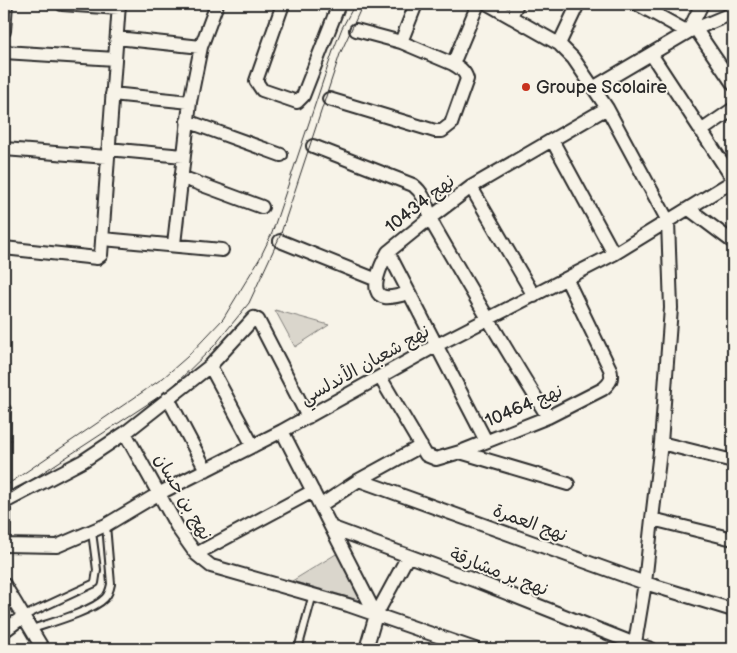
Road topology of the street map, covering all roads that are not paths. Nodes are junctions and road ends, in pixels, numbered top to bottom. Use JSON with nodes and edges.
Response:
{"nodes":[{"id":1,"x":6,"y":4,"type":"edge"},
{"id":2,"x":62,"y":4,"type":"edge"},
{"id":3,"x":216,"y":4,"type":"edge"},
{"id":4,"x":283,"y":4,"type":"edge"},
{"id":5,"x":339,"y":4,"type":"edge"},
{"id":6,"x":416,"y":4,"type":"edge"},
{"id":7,"x":478,"y":4,"type":"edge"},
{"id":8,"x":488,"y":4,"type":"edge"},
{"id":9,"x":517,"y":4,"type":"edge"},
{"id":10,"x":578,"y":4,"type":"edge"},
{"id":11,"x":702,"y":4,"type":"edge"},
{"id":12,"x":640,"y":5,"type":"edge"},
{"id":13,"x":119,"y":6,"type":"edge"},
{"id":14,"x":733,"y":13,"type":"edge"},
{"id":15,"x":511,"y":16,"type":"junction"},
{"id":16,"x":356,"y":30,"type":"dead end"},
{"id":17,"x":691,"y":30,"type":"junction"},
{"id":18,"x":4,"y":31,"type":"edge"},
{"id":19,"x":117,"y":38,"type":"junction"},
{"id":20,"x":401,"y":42,"type":"junction"},
{"id":21,"x":559,"y":44,"type":"junction"},
{"id":22,"x":201,"y":47,"type":"junction"},
{"id":23,"x":4,"y":52,"type":"edge"},
{"id":24,"x":651,"y":54,"type":"junction"},
{"id":25,"x":115,"y":59,"type":"junction"},
{"id":26,"x":453,"y":64,"type":"junction"},
{"id":27,"x":733,"y":84,"type":"edge"},
{"id":28,"x":593,"y":88,"type":"junction"},
{"id":29,"x":112,"y":94,"type":"junction"},
{"id":30,"x":329,"y":99,"type":"dead end"},
{"id":31,"x":190,"y":102,"type":"junction"},
{"id":32,"x":607,"y":108,"type":"junction"},
{"id":33,"x":733,"y":109,"type":"edge"},
{"id":34,"x":187,"y":121,"type":"junction"},
{"id":35,"x":701,"y":131,"type":"junction"},
{"id":36,"x":552,"y":140,"type":"junction"},
{"id":37,"x":313,"y":146,"type":"dead end"},
{"id":38,"x":4,"y":149,"type":"edge"},
{"id":39,"x":108,"y":153,"type":"junction"},
{"id":40,"x":281,"y":155,"type":"dead end"},
{"id":41,"x":183,"y":156,"type":"junction"},
{"id":42,"x":181,"y":178,"type":"junction"},
{"id":43,"x":733,"y":180,"type":"edge"},
{"id":44,"x":471,"y":188,"type":"junction"},
{"id":45,"x":262,"y":207,"type":"dead end"},
{"id":46,"x":689,"y":209,"type":"junction"},
{"id":47,"x":430,"y":218,"type":"junction"},
{"id":48,"x":668,"y":220,"type":"junction"},
{"id":49,"x":103,"y":239,"type":"junction"},
{"id":50,"x":280,"y":241,"type":"dead end"},
{"id":51,"x":733,"y":242,"type":"edge"},
{"id":52,"x":174,"y":244,"type":"junction"},
{"id":53,"x":4,"y":248,"type":"edge"},
{"id":54,"x":222,"y":250,"type":"dead end"},
{"id":55,"x":388,"y":252,"type":"junction"},
{"id":56,"x":614,"y":254,"type":"junction"},
{"id":57,"x":377,"y":280,"type":"junction"},
{"id":58,"x":567,"y":280,"type":"junction"},
{"id":59,"x":409,"y":293,"type":"junction"},
{"id":60,"x":534,"y":296,"type":"junction"},
{"id":61,"x":488,"y":319,"type":"junction"},
{"id":62,"x":437,"y":345,"type":"junction"},
{"id":63,"x":210,"y":366,"type":"junction"},
{"id":64,"x":380,"y":377,"type":"junction"},
{"id":65,"x":168,"y":398,"type":"junction"},
{"id":66,"x":4,"y":410,"type":"edge"},
{"id":67,"x":308,"y":417,"type":"junction"},
{"id":68,"x":548,"y":417,"type":"junction"},
{"id":69,"x":282,"y":431,"type":"junction"},
{"id":70,"x":125,"y":433,"type":"junction"},
{"id":71,"x":486,"y":441,"type":"junction"},
{"id":72,"x":661,"y":443,"type":"junction"},
{"id":73,"x":253,"y":446,"type":"junction"},
{"id":74,"x":420,"y":446,"type":"junction"},
{"id":75,"x":460,"y":452,"type":"junction"},
{"id":76,"x":733,"y":461,"type":"edge"},
{"id":77,"x":206,"y":470,"type":"junction"},
{"id":78,"x":359,"y":480,"type":"junction"},
{"id":79,"x":568,"y":484,"type":"dead end"},
{"id":80,"x":313,"y":491,"type":"junction"},
{"id":81,"x":158,"y":494,"type":"junction"},
{"id":82,"x":5,"y":502,"type":"edge"},
{"id":83,"x":321,"y":505,"type":"junction"},
{"id":84,"x":652,"y":519,"type":"junction"},
{"id":85,"x":106,"y":525,"type":"junction"},
{"id":86,"x":333,"y":528,"type":"junction"},
{"id":87,"x":92,"y":532,"type":"junction"},
{"id":88,"x":4,"y":536,"type":"edge"},
{"id":89,"x":733,"y":539,"type":"edge"},
{"id":90,"x":4,"y":544,"type":"edge"},
{"id":91,"x":196,"y":554,"type":"junction"},
{"id":92,"x":408,"y":556,"type":"junction"},
{"id":93,"x":645,"y":583,"type":"junction"},
{"id":94,"x":4,"y":584,"type":"edge"},
{"id":95,"x":312,"y":594,"type":"junction"},
{"id":96,"x":733,"y":610,"type":"edge"},
{"id":97,"x":376,"y":615,"type":"junction"},
{"id":98,"x":24,"y":616,"type":"junction"},
{"id":99,"x":32,"y":629,"type":"junction"},
{"id":100,"x":5,"y":630,"type":"edge"},
{"id":101,"x":634,"y":647,"type":"edge"},
{"id":102,"x":44,"y":649,"type":"edge"},
{"id":103,"x":298,"y":649,"type":"edge"},
{"id":104,"x":366,"y":649,"type":"edge"},
{"id":105,"x":475,"y":649,"type":"edge"},
{"id":106,"x":651,"y":649,"type":"edge"}],
"edges":[{"from":1,"to":18,"type":"street"},
{"from":2,"to":13,"type":"street"},
{"from":3,"to":22,"type":"street"},
{"from":4,"to":5,"type":"street"},
{"from":6,"to":20,"type":"street"},
{"from":7,"to":26,"type":"street"},
{"from":8,"to":15,"type":"street"},
{"from":9,"to":15,"type":"street"},
{"from":10,"to":21,"type":"street"},
{"from":11,"to":17,"type":"street"},
{"from":12,"to":17,"type":"street"},
{"from":13,"to":19,"type":"street"},
{"from":14,"to":17,"type":"street"},
{"from":15,"to":21,"type":"street"},
{"from":16,"to":20,"type":"street"},
{"from":17,"to":24,"type":"street"},
{"from":17,"to":27,"type":"street"},
{"from":19,"to":22,"type":"street"},
{"from":19,"to":25,"type":"street"},
{"from":20,"to":26,"type":"street"},
{"from":21,"to":28,"type":"street"},
{"from":22,"to":31,"type":"street"},
{"from":23,"to":25,"type":"street"},
{"from":24,"to":28,"type":"street"},
{"from":24,"to":35,"type":"street"},
{"from":25,"to":29,"type":"street"},
{"from":26,"to":30,"type":"street"},
{"from":28,"to":32,"type":"street"},
{"from":29,"to":31,"type":"street"},
{"from":29,"to":39,"type":"street"},
{"from":31,"to":34,"type":"street"},
{"from":32,"to":36,"type":"street","name":"نهج 10434"},
{"from":32,"to":48,"type":"street"},
{"from":33,"to":35,"type":"street"},
{"from":34,"to":40,"type":"street"},
{"from":34,"to":41,"type":"street"},
{"from":35,"to":43,"type":"street"},
{"from":36,"to":44,"type":"street","name":"نهج 10434"},
{"from":36,"to":56,"type":"street"},
{"from":37,"to":47,"type":"street"},
{"from":38,"to":39,"type":"street"},
{"from":39,"to":41,"type":"street"},
{"from":39,"to":49,"type":"street"},
{"from":41,"to":42,"type":"street"},
{"from":42,"to":45,"type":"street"},
{"from":42,"to":52,"type":"street"},
{"from":43,"to":46,"type":"street","name":"نهج شعبان الأندلسي"},
{"from":44,"to":47,"type":"street","name":"نهج 10434"},
{"from":44,"to":60,"type":"street"},
{"from":46,"to":48,"type":"street","name":"نهج شعبان الأندلسي"},
{"from":46,"to":51,"type":"street"},
{"from":47,"to":55,"type":"street","name":"نهج 10434"},
{"from":47,"to":61,"type":"street"},
{"from":48,"to":56,"type":"street","name":"نهج شعبان الأندلسي"},
{"from":48,"to":72,"type":"street"},
{"from":49,"to":52,"type":"street"},
{"from":49,"to":53,"type":"street"},
{"from":50,"to":57,"type":"street"},
{"from":52,"to":54,"type":"street"},
{"from":55,"to":57,"type":"street"},
{"from":55,"to":59,"type":"street","name":"نهج 10434"},
{"from":56,"to":58,"type":"street","name":"نهج شعبان الأندلسي"},
{"from":57,"to":59,"type":"street"},
{"from":58,"to":60,"type":"street","name":"نهج شعبان الأندلسي"},
{"from":58,"to":68,"type":"street","name":"نهج 10464"},
{"from":59,"to":62,"type":"street","name":"نهج 10434"},
{"from":60,"to":61,"type":"street","name":"نهج شعبان الأندلسي"},
{"from":61,"to":62,"type":"street","name":"نهج شعبان الأندلسي"},
{"from":61,"to":68,"type":"street"},
{"from":62,"to":64,"type":"street","name":"نهج شعبان الأندلسي"},
{"from":62,"to":71,"type":"street","name":"نهج 10434"},
{"from":63,"to":65,"type":"street"},
{"from":63,"to":67,"type":"street"},
{"from":63,"to":73,"type":"street"},
{"from":64,"to":67,"type":"street","name":"نهج شعبان الأندلسي"},
{"from":64,"to":74,"type":"street","name":"نهج 10464"},
{"from":65,"to":70,"type":"street"},
{"from":65,"to":77,"type":"street"},
{"from":66,"to":82,"type":"street"},
{"from":67,"to":69,"type":"street","name":"نهج شعبان الأندلسي"},
{"from":68,"to":71,"type":"street","name":"نهج 10464"},
{"from":69,"to":73,"type":"street","name":"نهج شعبان الأندلسي"},
{"from":69,"to":80,"type":"street"},
{"from":70,"to":81,"type":"street","name":"نهج بن حسان"},
{"from":70,"to":82,"type":"street"},
{"from":71,"to":75,"type":"street","name":"نهج 10464"},
{"from":72,"to":76,"type":"street"},
{"from":72,"to":84,"type":"street"},
{"from":73,"to":77,"type":"street","name":"نهج شعبان الأندلسي"},
{"from":74,"to":75,"type":"street","name":"نهج 10464"},
{"from":74,"to":78,"type":"street"},
{"from":75,"to":79,"type":"street"},
{"from":77,"to":81,"type":"street","name":"نهج شعبان الأندلسي"},
{"from":78,"to":83,"type":"street"},
{"from":78,"to":93,"type":"street","name":"نهج العمرة"},
{"from":80,"to":83,"type":"street"},
{"from":80,"to":91,"type":"street"},
{"from":81,"to":85,"type":"street","name":"نهج شعبان الأندلسي"},
{"from":81,"to":91,"type":"street","name":"نهج بن حسان"},
{"from":82,"to":88,"type":"street"},
{"from":83,"to":86,"type":"street"},
{"from":84,"to":89,"type":"street"},
{"from":84,"to":93,"type":"street"},
{"from":85,"to":87,"type":"street","name":"نهج شعبان الأندلسي"},
{"from":85,"to":99,"type":"lane"},
{"from":86,"to":92,"type":"street","name":"نهج بر مشارقة"},
{"from":86,"to":97,"type":"street"},
{"from":87,"to":90,"type":"street","name":"نهج شعبان الأندلسي"},
{"from":87,"to":98,"type":"lane"},
{"from":91,"to":95,"type":"street","name":"نهج بن حسان"},
{"from":92,"to":97,"type":"street"},
{"from":92,"to":101,"type":"street","name":"نهج بر مشارقة"},
{"from":93,"to":96,"type":"street","name":"نهج العمرة"},
{"from":93,"to":101,"type":"street"},
{"from":94,"to":98,"type":"street"},
{"from":95,"to":97,"type":"street","name":"نهج بن حسان"},
{"from":95,"to":103,"type":"lane"},
{"from":97,"to":104,"type":"street"},
{"from":97,"to":105,"type":"street","name":"نهج بن حسان"},
{"from":98,"to":99,"type":"street"},
{"from":98,"to":100,"type":"street"},
{"from":99,"to":100,"type":"street"},
{"from":99,"to":102,"type":"street"},
{"from":101,"to":106,"type":"street","name":"نهج بر مشارقة"}]}
